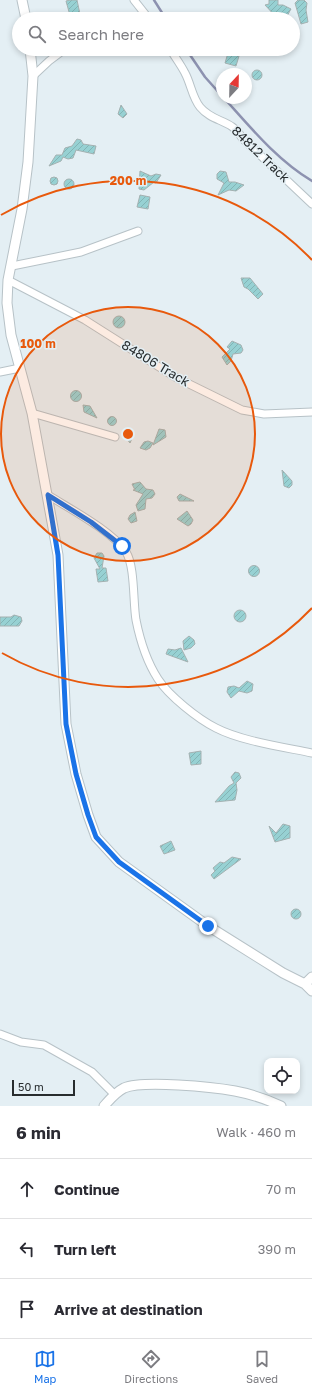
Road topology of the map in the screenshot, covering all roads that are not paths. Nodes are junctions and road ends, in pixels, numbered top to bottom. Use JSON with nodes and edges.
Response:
{"nodes":[{"id":1,"x":22,"y":0,"type":"edge"},
{"id":2,"x":134,"y":0,"type":"edge"},
{"id":3,"x":25,"y":12,"type":"edge"},
{"id":4,"x":143,"y":12,"type":"edge"},
{"id":5,"x":31,"y":56,"type":"edge"},
{"id":6,"x":55,"y":56,"type":"edge"},
{"id":7,"x":174,"y":56,"type":"edge"},
{"id":8,"x":33,"y":76,"type":"junction"},
{"id":9,"x":312,"y":204,"type":"edge"},
{"id":10,"x":138,"y":231,"type":"dead end"},
{"id":11,"x":12,"y":266,"type":"junction"},
{"id":12,"x":8,"y":280,"type":"junction"},
{"id":13,"x":20,"y":368,"type":"junction"},
{"id":14,"x":0,"y":372,"type":"edge"},
{"id":15,"x":312,"y":412,"type":"edge"},
{"id":16,"x":32,"y":413,"type":"junction"},
{"id":17,"x":115,"y":437,"type":"dead end"},
{"id":18,"x":48,"y":495,"type":"junction"},
{"id":19,"x":312,"y":753,"type":"edge"},
{"id":20,"x":312,"y":977,"type":"edge"},
{"id":21,"x":309,"y":988,"type":"edge"},
{"id":22,"x":0,"y":1034,"type":"edge"},
{"id":23,"x":114,"y":1094,"type":"junction"},
{"id":24,"x":104,"y":1106,"type":"edge"},
{"id":25,"x":281,"y":1106,"type":"edge"}],
"edges":[{"from":1,"to":3,"type":"street"},
{"from":2,"to":4,"type":"street"},
{"from":5,"to":8,"type":"street"},
{"from":6,"to":8,"type":"street"},
{"from":7,"to":9,"type":"street","name":"84812 Track"},
{"from":8,"to":11,"type":"street"},
{"from":10,"to":11,"type":"street"},
{"from":11,"to":12,"type":"street"},
{"from":12,"to":13,"type":"street"},
{"from":12,"to":15,"type":"street","name":"84806 Track"},
{"from":13,"to":14,"type":"street"},
{"from":13,"to":16,"type":"street"},
{"from":16,"to":17,"type":"street"},
{"from":16,"to":18,"type":"street"},
{"from":18,"to":19,"type":"street"},
{"from":18,"to":21,"type":"street"},
{"from":20,"to":21,"type":"street"},
{"from":22,"to":23,"type":"street"},
{"from":23,"to":24,"type":"street"},
{"from":23,"to":25,"type":"street"}]}
